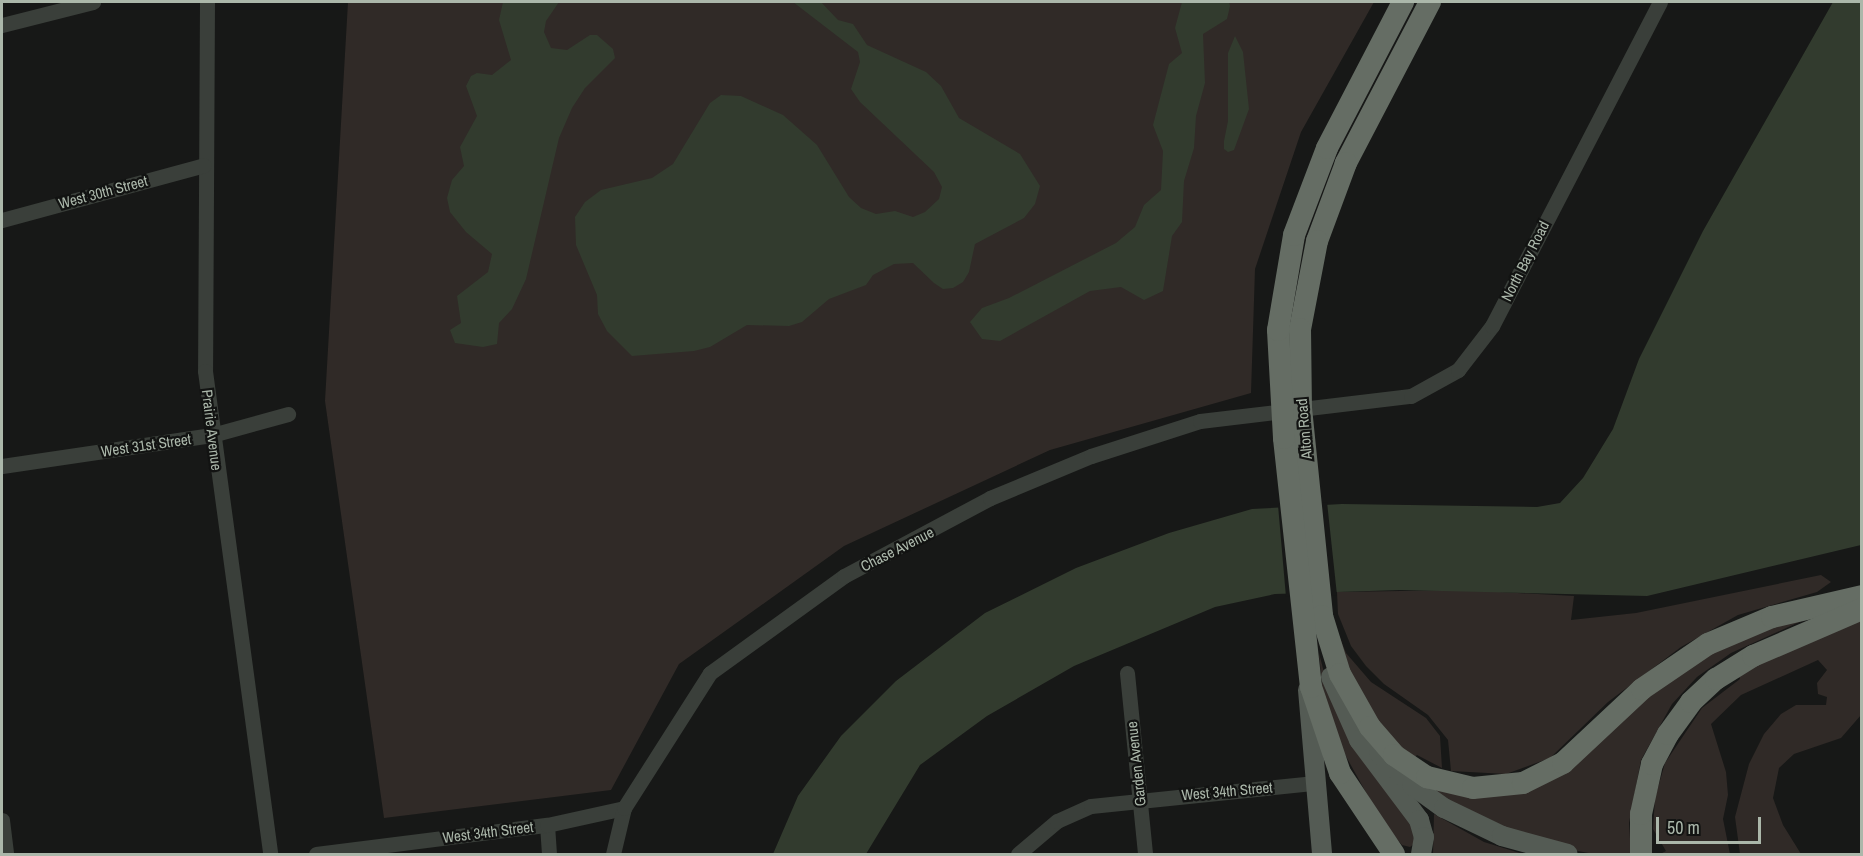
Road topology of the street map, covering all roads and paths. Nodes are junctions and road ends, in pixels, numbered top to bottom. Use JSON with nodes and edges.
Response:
{"nodes":[{"id":1,"x":93,"y":2,"type":"edge"},
{"id":2,"x":207,"y":2,"type":"edge"},
{"id":3,"x":1403,"y":2,"type":"edge"},
{"id":4,"x":1430,"y":2,"type":"edge"},
{"id":5,"x":1659,"y":2,"type":"edge"},
{"id":6,"x":2,"y":25,"type":"edge"},
{"id":7,"x":204,"y":165,"type":"junction"},
{"id":8,"x":2,"y":220,"type":"edge"},
{"id":9,"x":1292,"y":409,"type":"junction"},
{"id":10,"x":288,"y":414,"type":"dead end"},
{"id":11,"x":212,"y":435,"type":"junction"},
{"id":12,"x":2,"y":466,"type":"edge"},
{"id":13,"x":1862,"y":596,"type":"edge"},
{"id":14,"x":1862,"y":609,"type":"edge"},
{"id":15,"x":1312,"y":617,"type":"junction"},
{"id":16,"x":1308,"y":669,"type":"junction"},
{"id":17,"x":1127,"y":673,"type":"dead end"},
{"id":18,"x":1341,"y":699,"type":"junction"},
{"id":19,"x":1315,"y":783,"type":"junction"},
{"id":20,"x":1140,"y":799,"type":"junction"},
{"id":21,"x":624,"y":808,"type":"junction"},
{"id":22,"x":2,"y":820,"type":"edge"},
{"id":23,"x":547,"y":825,"type":"junction"},
{"id":24,"x":6,"y":855,"type":"edge"},
{"id":25,"x":270,"y":855,"type":"edge"},
{"id":26,"x":316,"y":855,"type":"edge"},
{"id":27,"x":549,"y":855,"type":"edge"},
{"id":28,"x":614,"y":855,"type":"edge"},
{"id":29,"x":1018,"y":855,"type":"edge"},
{"id":30,"x":1145,"y":855,"type":"edge"},
{"id":31,"x":1322,"y":855,"type":"edge"},
{"id":32,"x":1394,"y":855,"type":"edge"},
{"id":33,"x":1421,"y":855,"type":"edge"},
{"id":34,"x":1568,"y":855,"type":"edge"},
{"id":35,"x":1641,"y":855,"type":"edge"}],
"edges":[{"from":1,"to":6,"type":"street"},
{"from":2,"to":7,"type":"street","name":"Prairie Avenue"},
{"from":3,"to":9,"type":"highway","name":"Alton Road"},
{"from":4,"to":9,"type":"highway","name":"Alton Road"},
{"from":5,"to":9,"type":"street","name":"North Bay Road"},
{"from":7,"to":8,"type":"street","name":"West 30th Street"},
{"from":7,"to":11,"type":"street","name":"Prairie Avenue"},
{"from":9,"to":15,"type":"highway","name":"Alton Road"},
{"from":9,"to":21,"type":"street","name":"Chase Avenue"},
{"from":10,"to":11,"type":"street","name":"West 31st Street"},
{"from":11,"to":12,"type":"street","name":"West 31st Street"},
{"from":11,"to":25,"type":"street","name":"Prairie Avenue"},
{"from":13,"to":15,"type":"highway"},
{"from":14,"to":35,"type":"highway"},
{"from":15,"to":16,"type":"highway","name":"Alton Road"},
{"from":15,"to":18,"type":"main road","name":"Alton Road"},
{"from":16,"to":19,"type":"main road","name":"Alton Road"},
{"from":16,"to":32,"type":"highway"},
{"from":17,"to":20,"type":"street","name":"Garden Avenue"},
{"from":18,"to":33,"type":"main road","name":"Alton Road"},
{"from":18,"to":34,"type":"main road"},
{"from":19,"to":20,"type":"street","name":"West 34th Street"},
{"from":19,"to":31,"type":"main road","name":"Alton Road"},
{"from":20,"to":29,"type":"street","name":"West 34th Street"},
{"from":20,"to":30,"type":"street","name":"Garden Avenue"},
{"from":21,"to":23,"type":"street","name":"West 34th Street"},
{"from":21,"to":28,"type":"street","name":"Chase Avenue"},
{"from":22,"to":24,"type":"street"},
{"from":23,"to":26,"type":"street","name":"West 34th Street"},
{"from":23,"to":27,"type":"street"}]}
